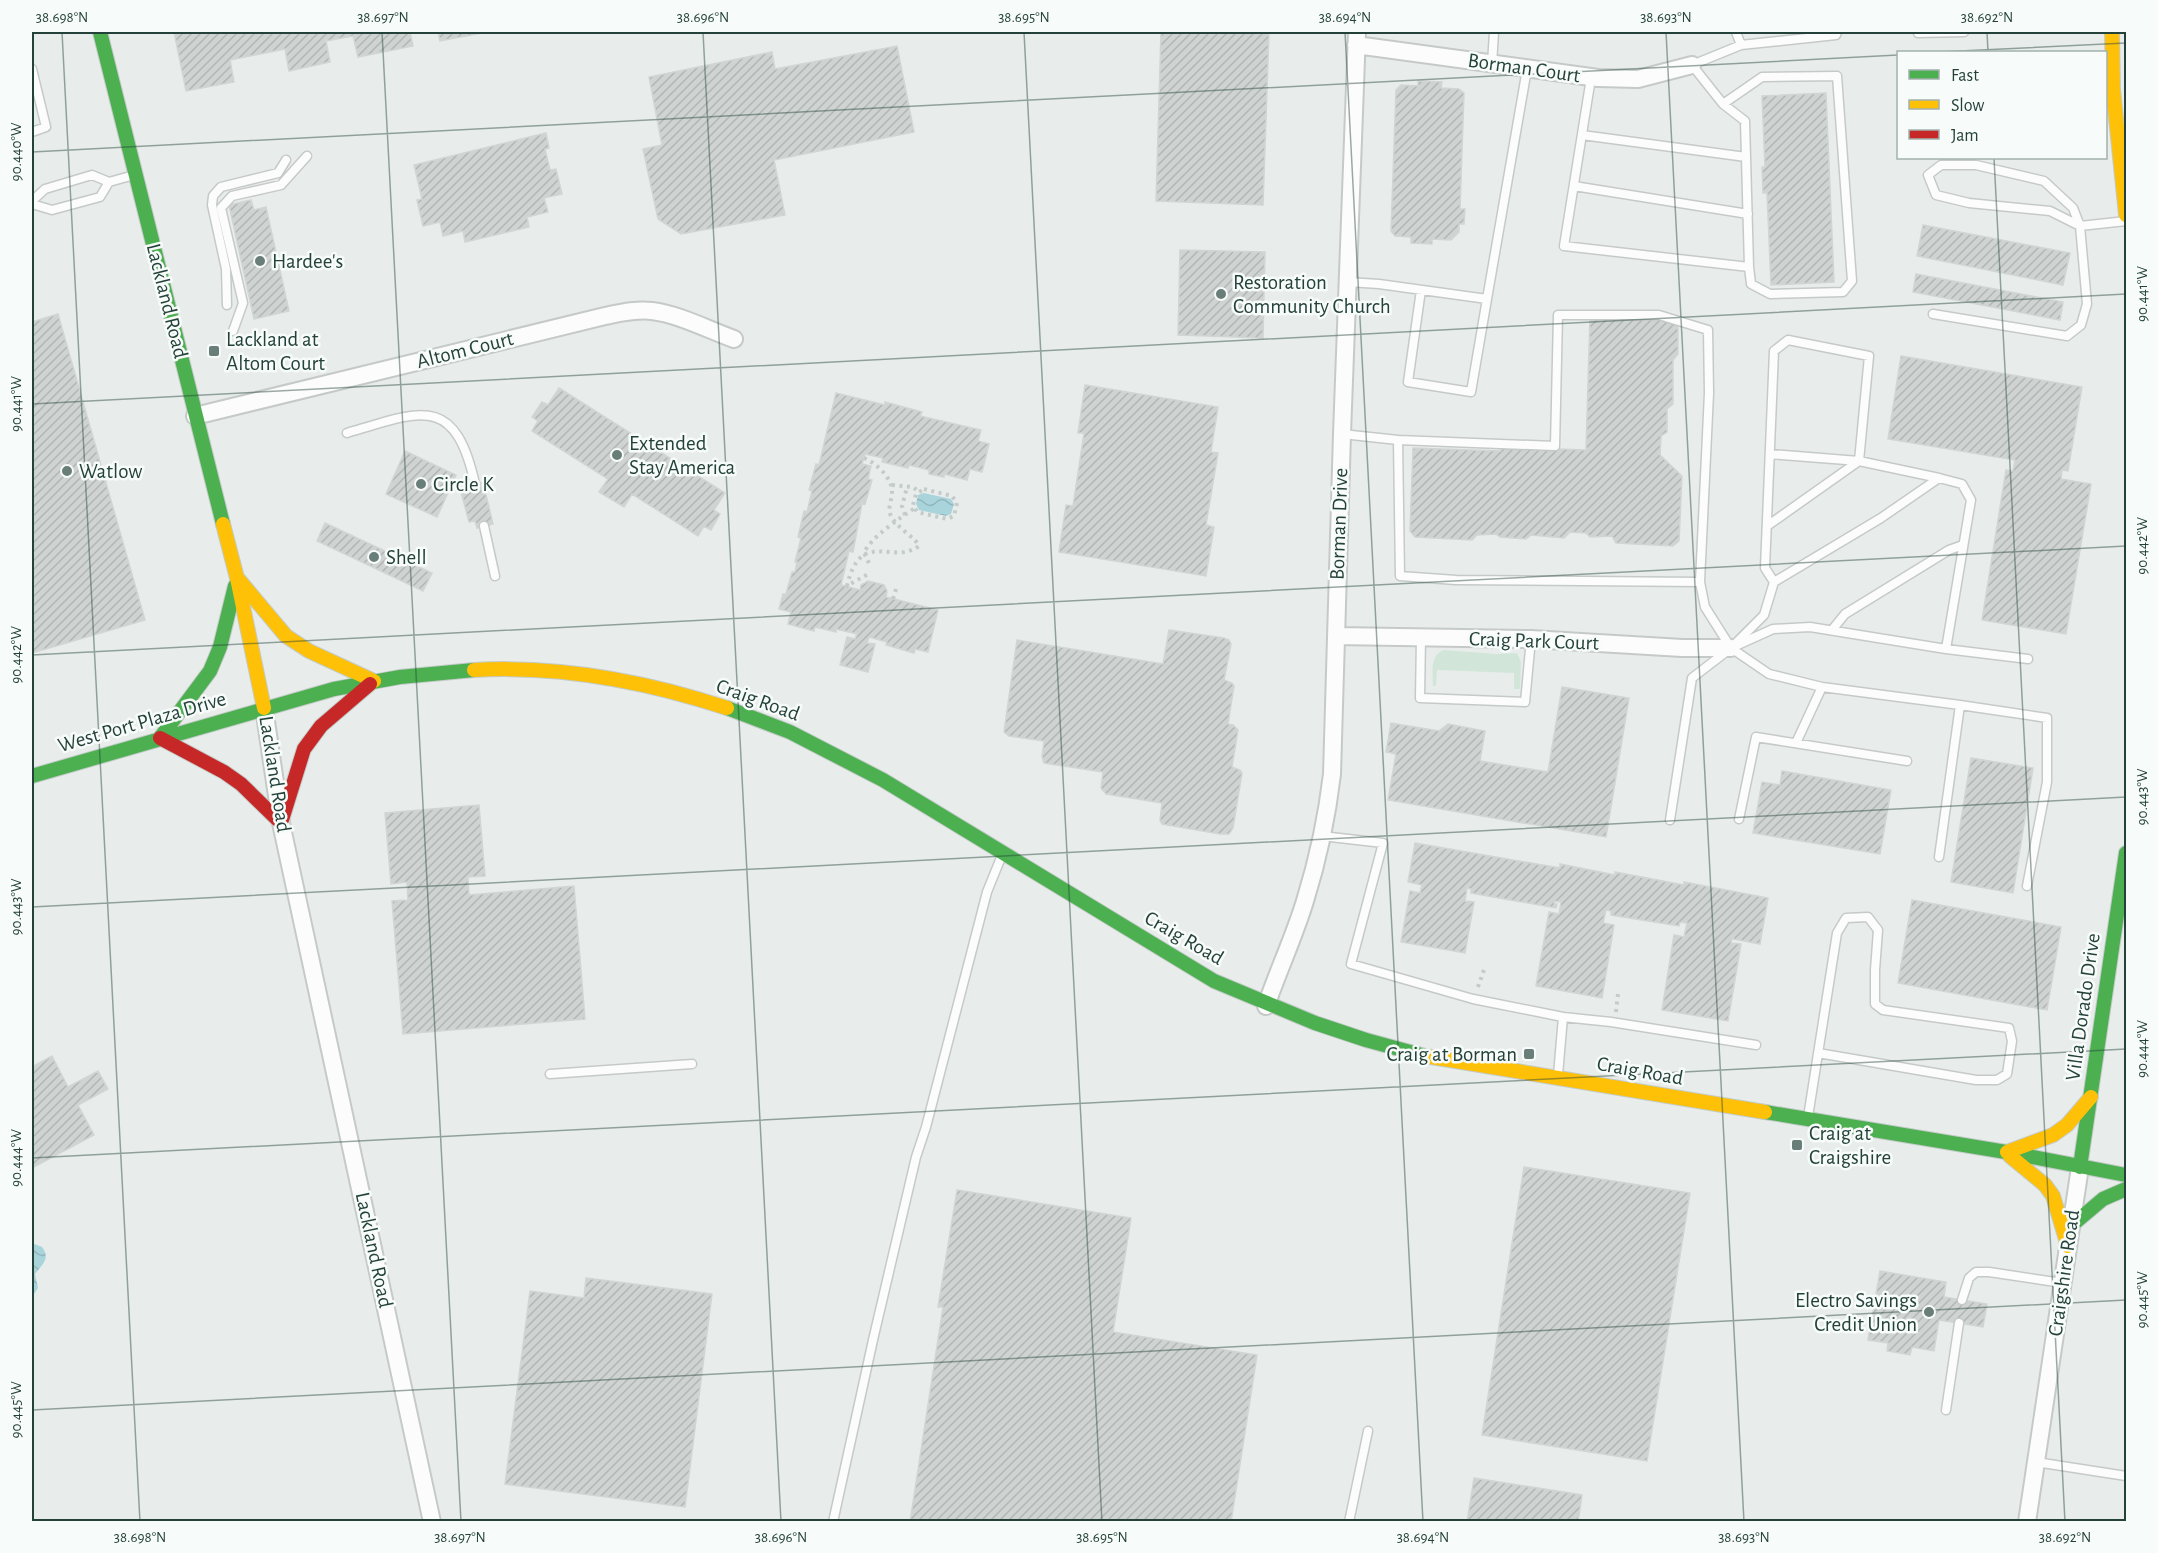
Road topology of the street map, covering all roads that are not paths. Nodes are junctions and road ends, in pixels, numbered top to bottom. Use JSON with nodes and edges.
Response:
{"nodes":[{"id":1,"x":100,"y":32,"type":"edge"},
{"id":2,"x":1494,"y":32,"type":"edge"},
{"id":3,"x":1736,"y":32,"type":"edge"},
{"id":4,"x":1837,"y":32,"type":"edge"},
{"id":5,"x":1964,"y":32,"type":"edge"},
{"id":6,"x":2112,"y":32,"type":"edge"},
{"id":7,"x":1918,"y":33,"type":"dead end"},
{"id":8,"x":1357,"y":38,"type":"edge"},
{"id":9,"x":1741,"y":45,"type":"junction"},
{"id":10,"x":1492,"y":64,"type":"junction"},
{"id":11,"x":1692,"y":65,"type":"junction"},
{"id":12,"x":32,"y":69,"type":"edge"},
{"id":13,"x":1527,"y":69,"type":"junction"},
{"id":14,"x":1591,"y":78,"type":"junction"},
{"id":15,"x":1723,"y":104,"type":"junction"},
{"id":16,"x":32,"y":132,"type":"edge"},
{"id":17,"x":1582,"y":135,"type":"junction"},
{"id":18,"x":308,"y":156,"type":"dead end"},
{"id":19,"x":1746,"y":157,"type":"junction"},
{"id":20,"x":286,"y":160,"type":"dead end"},
{"id":21,"x":136,"y":175,"type":"junction"},
{"id":22,"x":109,"y":182,"type":"junction"},
{"id":23,"x":1574,"y":186,"type":"junction"},
{"id":24,"x":32,"y":202,"type":"edge"},
{"id":25,"x":1748,"y":214,"type":"junction"},
{"id":26,"x":2127,"y":214,"type":"edge"},
{"id":27,"x":2127,"y":221,"type":"edge"},
{"id":28,"x":2080,"y":226,"type":"junction"},
{"id":29,"x":1749,"y":267,"type":"junction"},
{"id":30,"x":1348,"y":282,"type":"junction"},
{"id":31,"x":1421,"y":290,"type":"junction"},
{"id":32,"x":1487,"y":299,"type":"junction"},
{"id":33,"x":227,"y":305,"type":"dead end"},
{"id":34,"x":1933,"y":314,"type":"dead end"},
{"id":35,"x":233,"y":331,"type":"dead end"},
{"id":36,"x":734,"y":339,"type":"dead end"},
{"id":37,"x":195,"y":416,"type":"junction"},
{"id":38,"x":347,"y":433,"type":"dead end"},
{"id":39,"x":1342,"y":434,"type":"junction"},
{"id":40,"x":1398,"y":440,"type":"junction"},
{"id":41,"x":1770,"y":454,"type":"junction"},
{"id":42,"x":1859,"y":460,"type":"junction"},
{"id":43,"x":1939,"y":478,"type":"junction"},
{"id":44,"x":475,"y":484,"type":"dead end"},
{"id":45,"x":484,"y":526,"type":"dead end"},
{"id":46,"x":1767,"y":526,"type":"junction"},
{"id":47,"x":1963,"y":545,"type":"junction"},
{"id":48,"x":495,"y":576,"type":"dead end"},
{"id":49,"x":237,"y":578,"type":"junction"},
{"id":50,"x":1700,"y":582,"type":"junction"},
{"id":51,"x":1774,"y":582,"type":"junction"},
{"id":52,"x":1832,"y":630,"type":"junction"},
{"id":53,"x":1336,"y":636,"type":"junction"},
{"id":54,"x":1421,"y":637,"type":"junction"},
{"id":55,"x":1531,"y":639,"type":"junction"},
{"id":56,"x":1731,"y":648,"type":"junction"},
{"id":57,"x":1946,"y":649,"type":"junction"},
{"id":58,"x":2028,"y":659,"type":"dead end"},
{"id":59,"x":374,"y":681,"type":"junction"},
{"id":60,"x":1822,"y":687,"type":"junction"},
{"id":61,"x":1960,"y":705,"type":"junction"},
{"id":62,"x":264,"y":708,"type":"junction"},
{"id":63,"x":160,"y":738,"type":"junction"},
{"id":64,"x":1796,"y":743,"type":"junction"},
{"id":65,"x":1907,"y":761,"type":"dead end"},
{"id":66,"x":32,"y":776,"type":"edge"},
{"id":67,"x":1739,"y":819,"type":"dead end"},
{"id":68,"x":1670,"y":820,"type":"dead end"},
{"id":69,"x":281,"y":823,"type":"junction"},
{"id":70,"x":1322,"y":836,"type":"junction"},
{"id":71,"x":1003,"y":852,"type":"junction"},
{"id":72,"x":2127,"y":854,"type":"edge"},
{"id":73,"x":1940,"y":857,"type":"dead end"},
{"id":74,"x":2027,"y":886,"type":"dead end"},
{"id":75,"x":1266,"y":1006,"type":"junction"},
{"id":76,"x":1563,"y":1017,"type":"junction"},
{"id":77,"x":1756,"y":1045,"type":"dead end"},
{"id":78,"x":1818,"y":1053,"type":"junction"},
{"id":79,"x":692,"y":1064,"type":"dead end"},
{"id":80,"x":550,"y":1074,"type":"dead end"},
{"id":81,"x":1558,"y":1079,"type":"junction"},
{"id":82,"x":2091,"y":1097,"type":"junction"},
{"id":83,"x":1808,"y":1121,"type":"junction"},
{"id":84,"x":2006,"y":1152,"type":"junction"},
{"id":85,"x":2080,"y":1167,"type":"junction"},
{"id":86,"x":2127,"y":1175,"type":"edge"},
{"id":87,"x":2127,"y":1189,"type":"edge"},
{"id":88,"x":2071,"y":1226,"type":"junction"},
{"id":89,"x":2068,"y":1246,"type":"junction"},
{"id":90,"x":2062,"y":1283,"type":"junction"},
{"id":91,"x":1962,"y":1300,"type":"dead end"},
{"id":92,"x":1959,"y":1323,"type":"dead end"},
{"id":93,"x":1946,"y":1410,"type":"dead end"},
{"id":94,"x":1368,"y":1431,"type":"dead end"},
{"id":95,"x":2036,"y":1462,"type":"junction"},
{"id":96,"x":2127,"y":1476,"type":"edge"},
{"id":97,"x":432,"y":1521,"type":"edge"},
{"id":98,"x":833,"y":1521,"type":"edge"},
{"id":99,"x":1349,"y":1521,"type":"edge"},
{"id":100,"x":2027,"y":1521,"type":"edge"}],
"edges":[{"from":1,"to":21,"type":"main road","name":"Lackland Road"},
{"from":2,"to":10,"type":"lane"},
{"from":3,"to":9,"type":"lane"},
{"from":4,"to":9,"type":"lane"},
{"from":5,"to":7,"type":"lane"},
{"from":6,"to":26,"type":"main road"},
{"from":8,"to":10,"type":"street","name":"Borman Court"},
{"from":8,"to":30,"type":"street","name":"Borman Drive"},
{"from":9,"to":11,"type":"lane"},
{"from":10,"to":13,"type":"street","name":"Borman Court"},
{"from":11,"to":14,"type":"street","name":"Borman Court"},
{"from":11,"to":15,"type":"lane"},
{"from":12,"to":16,"type":"lane"},
{"from":13,"to":14,"type":"street","name":"Borman Court"},
{"from":13,"to":32,"type":"lane"},
{"from":14,"to":17,"type":"lane"},
{"from":15,"to":19,"type":"lane"},
{"from":15,"to":29,"type":"lane"},
{"from":17,"to":19,"type":"lane"},
{"from":17,"to":23,"type":"lane"},
{"from":18,"to":35,"type":"lane"},
{"from":19,"to":25,"type":"lane"},
{"from":20,"to":33,"type":"lane"},
{"from":21,"to":22,"type":"lane"},
{"from":21,"to":37,"type":"main road","name":"Lackland Road"},
{"from":22,"to":24,"type":"lane"},
{"from":22,"to":24,"type":"lane"},
{"from":23,"to":25,"type":"lane"},
{"from":23,"to":29,"type":"lane"},
{"from":25,"to":29,"type":"lane"},
{"from":27,"to":28,"type":"lane"},
{"from":28,"to":28,"type":"lane"},
{"from":28,"to":34,"type":"lane"},
{"from":30,"to":31,"type":"lane"},
{"from":30,"to":39,"type":"street","name":"Borman Drive"},
{"from":31,"to":32,"type":"lane"},
{"from":31,"to":32,"type":"lane"},
{"from":36,"to":37,"type":"street","name":"Altom Court"},
{"from":37,"to":49,"type":"main road","name":"Lackland Road"},
{"from":38,"to":44,"type":"lane"},
{"from":39,"to":40,"type":"lane"},
{"from":39,"to":53,"type":"street","name":"Borman Drive"},
{"from":40,"to":50,"type":"lane"},
{"from":40,"to":50,"type":"lane"},
{"from":41,"to":42,"type":"lane"},
{"from":41,"to":42,"type":"lane"},
{"from":41,"to":46,"type":"lane"},
{"from":42,"to":43,"type":"lane"},
{"from":42,"to":46,"type":"lane"},
{"from":43,"to":47,"type":"lane"},
{"from":43,"to":51,"type":"lane"},
{"from":45,"to":48,"type":"lane"},
{"from":46,"to":51,"type":"lane"},
{"from":47,"to":52,"type":"lane"},
{"from":47,"to":57,"type":"lane"},
{"from":49,"to":59,"type":"main road"},
{"from":49,"to":62,"type":"main road","name":"Lackland Road"},
{"from":49,"to":63,"type":"main road"},
{"from":50,"to":56,"type":"lane"},
{"from":51,"to":56,"type":"lane"},
{"from":52,"to":56,"type":"lane"},
{"from":52,"to":57,"type":"lane"},
{"from":53,"to":54,"type":"street","name":"Craig Park Court"},
{"from":53,"to":70,"type":"street","name":"Borman Drive"},
{"from":54,"to":55,"type":"street","name":"Craig Park Court"},
{"from":54,"to":55,"type":"lane"},
{"from":55,"to":56,"type":"street","name":"Craig Park Court"},
{"from":56,"to":60,"type":"lane"},
{"from":56,"to":68,"type":"lane"},
{"from":57,"to":58,"type":"lane"},
{"from":59,"to":62,"type":"main road","name":"Craig Road"},
{"from":59,"to":69,"type":"main road"},
{"from":59,"to":71,"type":"main road","name":"Craig Road"},
{"from":60,"to":61,"type":"lane"},
{"from":60,"to":64,"type":"lane"},
{"from":61,"to":73,"type":"lane"},
{"from":61,"to":74,"type":"lane"},
{"from":62,"to":63,"type":"main road","name":"West Port Plaza Drive"},
{"from":62,"to":69,"type":"street","name":"Lackland Road"},
{"from":63,"to":66,"type":"main road","name":"West Port Plaza Drive"},
{"from":63,"to":69,"type":"main road"},
{"from":64,"to":65,"type":"lane"},
{"from":64,"to":67,"type":"lane"},
{"from":69,"to":97,"type":"street","name":"Lackland Road"},
{"from":70,"to":75,"type":"street","name":"Borman Drive"},
{"from":70,"to":76,"type":"lane"},
{"from":71,"to":75,"type":"main road","name":"Craig Road"},
{"from":71,"to":98,"type":"lane"},
{"from":72,"to":82,"type":"main road","name":"Villa Dorado Drive"},
{"from":75,"to":81,"type":"main road","name":"Craig Road"},
{"from":76,"to":77,"type":"lane"},
{"from":76,"to":81,"type":"lane"},
{"from":78,"to":78,"type":"lane"},
{"from":78,"to":83,"type":"lane"},
{"from":79,"to":80,"type":"lane"},
{"from":81,"to":83,"type":"main road","name":"Craig Road"},
{"from":82,"to":84,"type":"main road"},
{"from":82,"to":85,"type":"main road","name":"Villa Dorado Drive"},
{"from":83,"to":84,"type":"main road","name":"Craig Road"},
{"from":84,"to":85,"type":"main road","name":"Craig Road"},
{"from":84,"to":89,"type":"main road"},
{"from":85,"to":86,"type":"main road","name":"Craig Road"},
{"from":85,"to":88,"type":"street","name":"Craigshire Road"},
{"from":87,"to":88,"type":"main road"},
{"from":88,"to":89,"type":"street","name":"Craigshire Road"},
{"from":89,"to":90,"type":"street","name":"Craigshire Road"},
{"from":90,"to":91,"type":"lane"},
{"from":90,"to":95,"type":"street","name":"Craigshire Road"},
{"from":92,"to":93,"type":"lane"},
{"from":94,"to":99,"type":"lane"},
{"from":95,"to":96,"type":"lane"},
{"from":95,"to":100,"type":"street","name":"Craigshire Road"}]}
